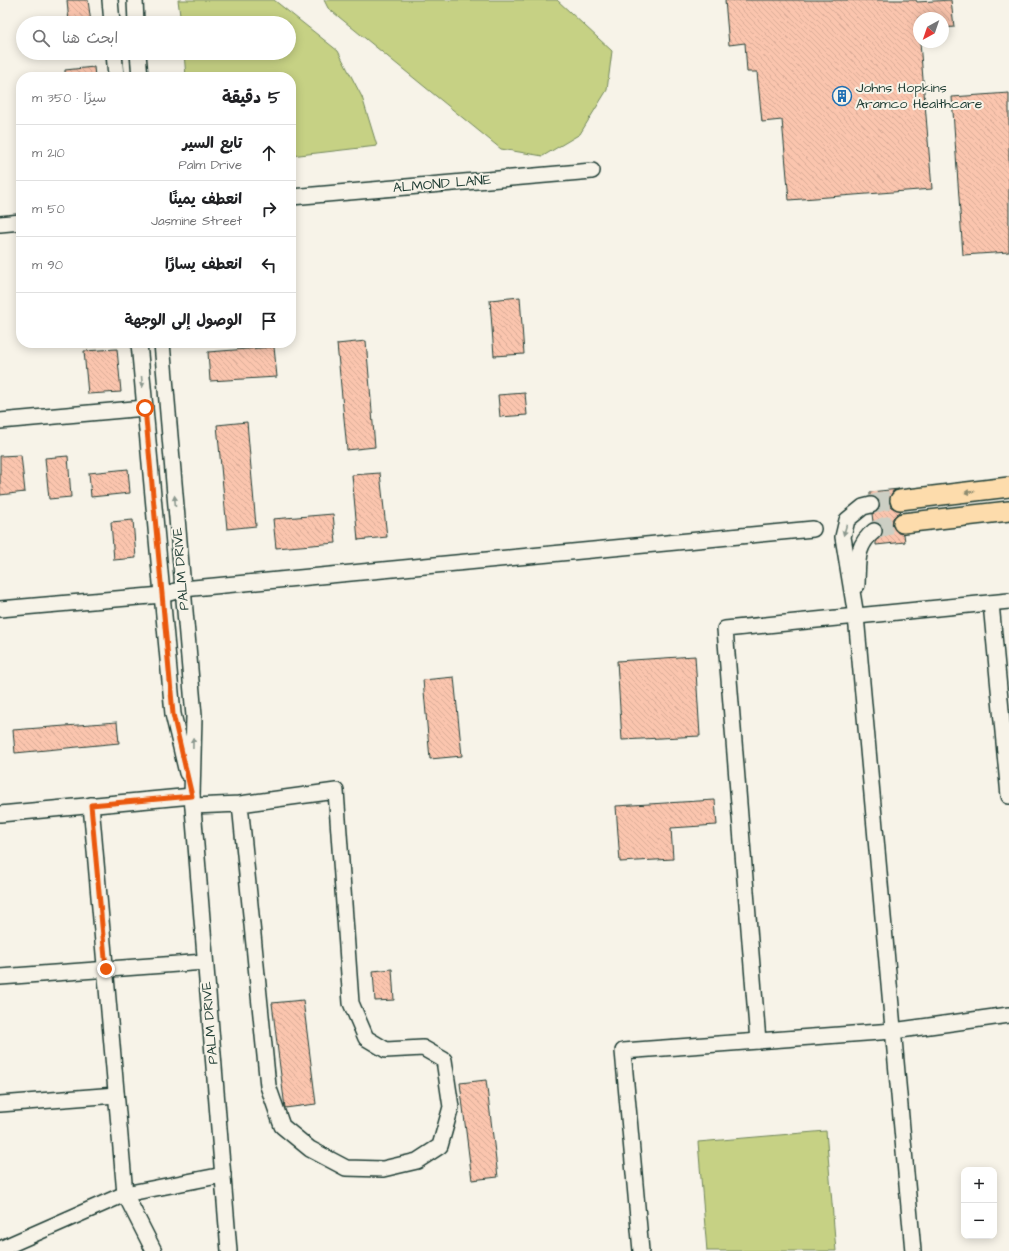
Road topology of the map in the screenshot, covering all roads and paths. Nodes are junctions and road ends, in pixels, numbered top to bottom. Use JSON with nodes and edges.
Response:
{"nodes":[{"id":1,"x":110,"y":0,"type":"edge"},
{"id":2,"x":135,"y":0,"type":"edge"},
{"id":3,"x":111,"y":16,"type":"edge"},
{"id":4,"x":136,"y":16,"type":"edge"},
{"id":5,"x":115,"y":60,"type":"edge"},
{"id":6,"x":139,"y":60,"type":"edge"},
{"id":7,"x":116,"y":72,"type":"edge"},
{"id":8,"x":140,"y":72,"type":"edge"},
{"id":9,"x":592,"y":170,"type":"dead end"},
{"id":10,"x":296,"y":197,"type":"edge"},
{"id":11,"x":16,"y":222,"type":"edge"},
{"id":12,"x":0,"y":224,"type":"edge"},
{"id":13,"x":139,"y":348,"type":"edge"},
{"id":14,"x":162,"y":348,"type":"edge"},
{"id":15,"x":145,"y":408,"type":"junction"},
{"id":16,"x":0,"y":421,"type":"edge"},
{"id":17,"x":1009,"y":487,"type":"edge"},
{"id":18,"x":926,"y":498,"type":"junction"},
{"id":19,"x":900,"y":500,"type":"tunnel mouth"},
{"id":20,"x":871,"y":504,"type":"tunnel mouth"},
{"id":21,"x":1009,"y":510,"type":"edge"},
{"id":22,"x":928,"y":520,"type":"junction"},
{"id":23,"x":903,"y":523,"type":"tunnel mouth"},
{"id":24,"x":813,"y":529,"type":"dead end"},
{"id":25,"x":874,"y":530,"type":"tunnel mouth"},
{"id":26,"x":183,"y":589,"type":"junction"},
{"id":27,"x":162,"y":595,"type":"junction"},
{"id":28,"x":1009,"y":601,"type":"edge"},
{"id":29,"x":991,"y":603,"type":"junction"},
{"id":30,"x":0,"y":609,"type":"edge"},
{"id":31,"x":856,"y":616,"type":"junction"},
{"id":32,"x":1009,"y":796,"type":"edge"},
{"id":33,"x":192,"y":801,"type":"junction"},
{"id":34,"x":240,"y":804,"type":"junction"},
{"id":35,"x":91,"y":805,"type":"junction"},
{"id":36,"x":0,"y":814,"type":"edge"},
{"id":37,"x":205,"y":962,"type":"junction"},
{"id":38,"x":106,"y":969,"type":"junction"},
{"id":39,"x":0,"y":977,"type":"edge"},
{"id":40,"x":1009,"y":1015,"type":"edge"},
{"id":41,"x":893,"y":1031,"type":"junction"},
{"id":42,"x":758,"y":1041,"type":"junction"},
{"id":43,"x":116,"y":1095,"type":"junction"},
{"id":44,"x":0,"y":1104,"type":"edge"},
{"id":45,"x":223,"y":1174,"type":"junction"},
{"id":46,"x":125,"y":1194,"type":"junction"},
{"id":47,"x":0,"y":1249,"type":"edge"},
{"id":48,"x":154,"y":1251,"type":"edge"},
{"id":49,"x":229,"y":1251,"type":"edge"},
{"id":50,"x":642,"y":1251,"type":"edge"},
{"id":51,"x":913,"y":1251,"type":"edge"}],
"edges":[{"from":1,"to":3,"type":"street"},
{"from":2,"to":4,"type":"street"},
{"from":5,"to":7,"type":"street"},
{"from":6,"to":8,"type":"street"},
{"from":9,"to":10,"type":"street","name":"ALMOND LANE"},
{"from":11,"to":12,"type":"street"},
{"from":13,"to":15,"type":"street","name":"PALM DRIVE","one_way":true},
{"from":26,"to":14,"type":"street","name":"PALM DRIVE","one_way":true},
{"from":15,"to":16,"type":"street"},
{"from":15,"to":27,"type":"street","name":"PALM DRIVE"},
{"from":17,"to":18,"type":"main road","one_way":true},
{"from":18,"to":19,"type":"main road"},
{"from":18,"to":22,"type":"street"},
{"from":20,"to":31,"type":"street","one_way":true},
{"from":21,"to":22,"type":"main road"},
{"from":22,"to":23,"type":"main road"},
{"from":24,"to":26,"type":"street"},
{"from":25,"to":31,"type":"street"},
{"from":26,"to":27,"type":"street"},
{"from":33,"to":26,"type":"street","name":"PALM DRIVE","one_way":true},
{"from":27,"to":30,"type":"street"},
{"from":27,"to":33,"type":"street","name":"PALM DRIVE"},
{"from":28,"to":29,"type":"street"},
{"from":29,"to":31,"type":"street"},
{"from":29,"to":32,"type":"street"},
{"from":31,"to":41,"type":"street"},
{"from":31,"to":42,"type":"street"},
{"from":33,"to":34,"type":"street"},
{"from":33,"to":35,"type":"street"},
{"from":33,"to":37,"type":"street","name":"PALM DRIVE"},
{"from":34,"to":34,"type":"street"},
{"from":35,"to":36,"type":"street"},
{"from":35,"to":38,"type":"street"},
{"from":37,"to":38,"type":"street"},
{"from":37,"to":45,"type":"street","name":"PALM DRIVE"},
{"from":38,"to":39,"type":"street"},
{"from":38,"to":43,"type":"street"},
{"from":40,"to":41,"type":"street"},
{"from":41,"to":42,"type":"street"},
{"from":41,"to":51,"type":"street"},
{"from":42,"to":50,"type":"street"},
{"from":43,"to":44,"type":"street"},
{"from":43,"to":46,"type":"street"},
{"from":45,"to":46,"type":"street"},
{"from":45,"to":49,"type":"street","name":"PALM DRIVE"},
{"from":46,"to":47,"type":"street"},
{"from":46,"to":48,"type":"street"}]}
